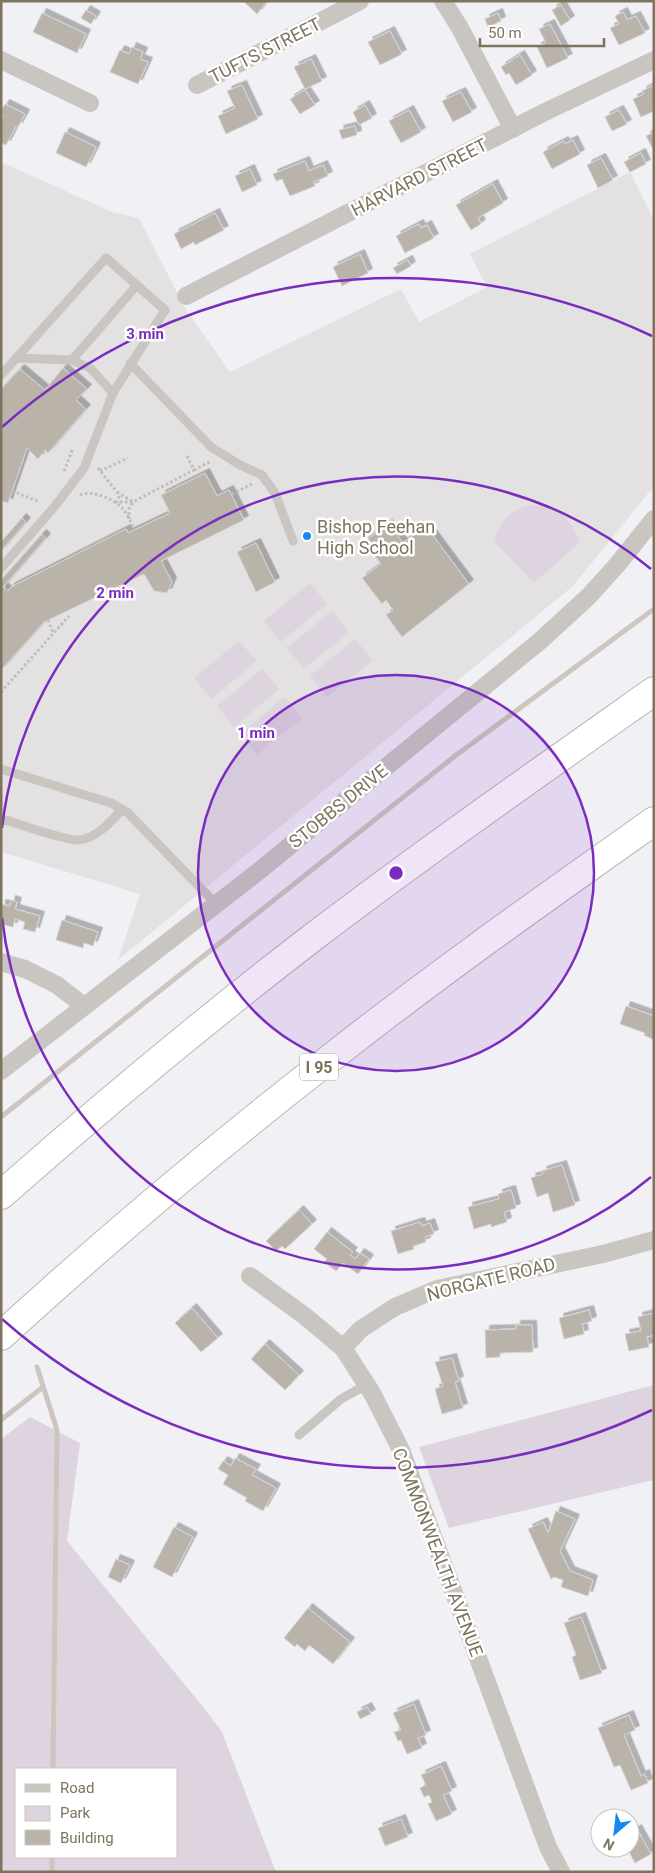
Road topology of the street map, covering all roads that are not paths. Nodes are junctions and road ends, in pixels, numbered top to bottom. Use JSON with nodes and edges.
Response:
{"nodes":[{"id":1,"x":360,"y":1,"type":"edge"},
{"id":2,"x":443,"y":1,"type":"edge"},
{"id":3,"x":1,"y":60,"type":"edge"},
{"id":4,"x":654,"y":60,"type":"edge"},
{"id":5,"x":197,"y":85,"type":"dead end"},
{"id":6,"x":90,"y":103,"type":"dead end"},
{"id":7,"x":513,"y":129,"type":"junction"},
{"id":8,"x":137,"y":285,"type":"junction"},
{"id":9,"x":186,"y":296,"type":"dead end"},
{"id":10,"x":16,"y":358,"type":"junction"},
{"id":11,"x":72,"y":360,"type":"junction"},
{"id":12,"x":130,"y":363,"type":"junction"},
{"id":13,"x":1,"y":375,"type":"edge"},
{"id":14,"x":113,"y":393,"type":"junction"},
{"id":15,"x":654,"y":519,"type":"edge"},
{"id":16,"x":293,"y":541,"type":"dead end"},
{"id":17,"x":1,"y":568,"type":"edge"},
{"id":18,"x":654,"y":691,"type":"edge"},
{"id":19,"x":1,"y":769,"type":"edge"},
{"id":20,"x":122,"y":809,"type":"junction"},
{"id":21,"x":1,"y":818,"type":"edge"},
{"id":22,"x":654,"y":820,"type":"edge"},
{"id":23,"x":216,"y":904,"type":"junction"},
{"id":24,"x":1,"y":962,"type":"edge"},
{"id":25,"x":84,"y":1006,"type":"junction"},
{"id":26,"x":1,"y":1071,"type":"edge"},
{"id":27,"x":1,"y":1195,"type":"edge"},
{"id":28,"x":654,"y":1240,"type":"edge"},
{"id":29,"x":250,"y":1276,"type":"dead end"},
{"id":30,"x":1,"y":1336,"type":"edge"},
{"id":31,"x":342,"y":1348,"type":"junction"},
{"id":32,"x":366,"y":1384,"type":"junction"},
{"id":33,"x":300,"y":1435,"type":"dead end"},
{"id":34,"x":561,"y":1872,"type":"edge"}],
"edges":[{"from":1,"to":5,"type":"street","name":"TUFTS STREET"},
{"from":2,"to":7,"type":"street"},
{"from":3,"to":6,"type":"street"},
{"from":4,"to":7,"type":"street","name":"HARVARD STREET"},
{"from":7,"to":9,"type":"street","name":"HARVARD STREET"},
{"from":8,"to":10,"type":"lane"},
{"from":8,"to":11,"type":"lane"},
{"from":8,"to":12,"type":"lane"},
{"from":10,"to":11,"type":"lane"},
{"from":10,"to":13,"type":"lane"},
{"from":11,"to":14,"type":"lane"},
{"from":12,"to":14,"type":"lane"},
{"from":12,"to":16,"type":"lane"},
{"from":14,"to":17,"type":"lane"},
{"from":15,"to":23,"type":"street","name":"STOBBS DRIVE"},
{"from":18,"to":27,"type":"highway"},
{"from":19,"to":20,"type":"lane"},
{"from":20,"to":21,"type":"lane"},
{"from":20,"to":23,"type":"lane"},
{"from":22,"to":30,"type":"highway","number":"I 95"},
{"from":23,"to":25,"type":"street","name":"STOBBS DRIVE"},
{"from":24,"to":25,"type":"street"},
{"from":25,"to":26,"type":"street","name":"STOBBS DRIVE"},
{"from":28,"to":31,"type":"street","name":"NORGATE ROAD"},
{"from":29,"to":31,"type":"street","name":"COMMONWEALTH AVENUE"},
{"from":31,"to":32,"type":"street","name":"COMMONWEALTH AVENUE"},
{"from":32,"to":33,"type":"lane"},
{"from":32,"to":34,"type":"street","name":"COMMONWEALTH AVENUE"}]}
